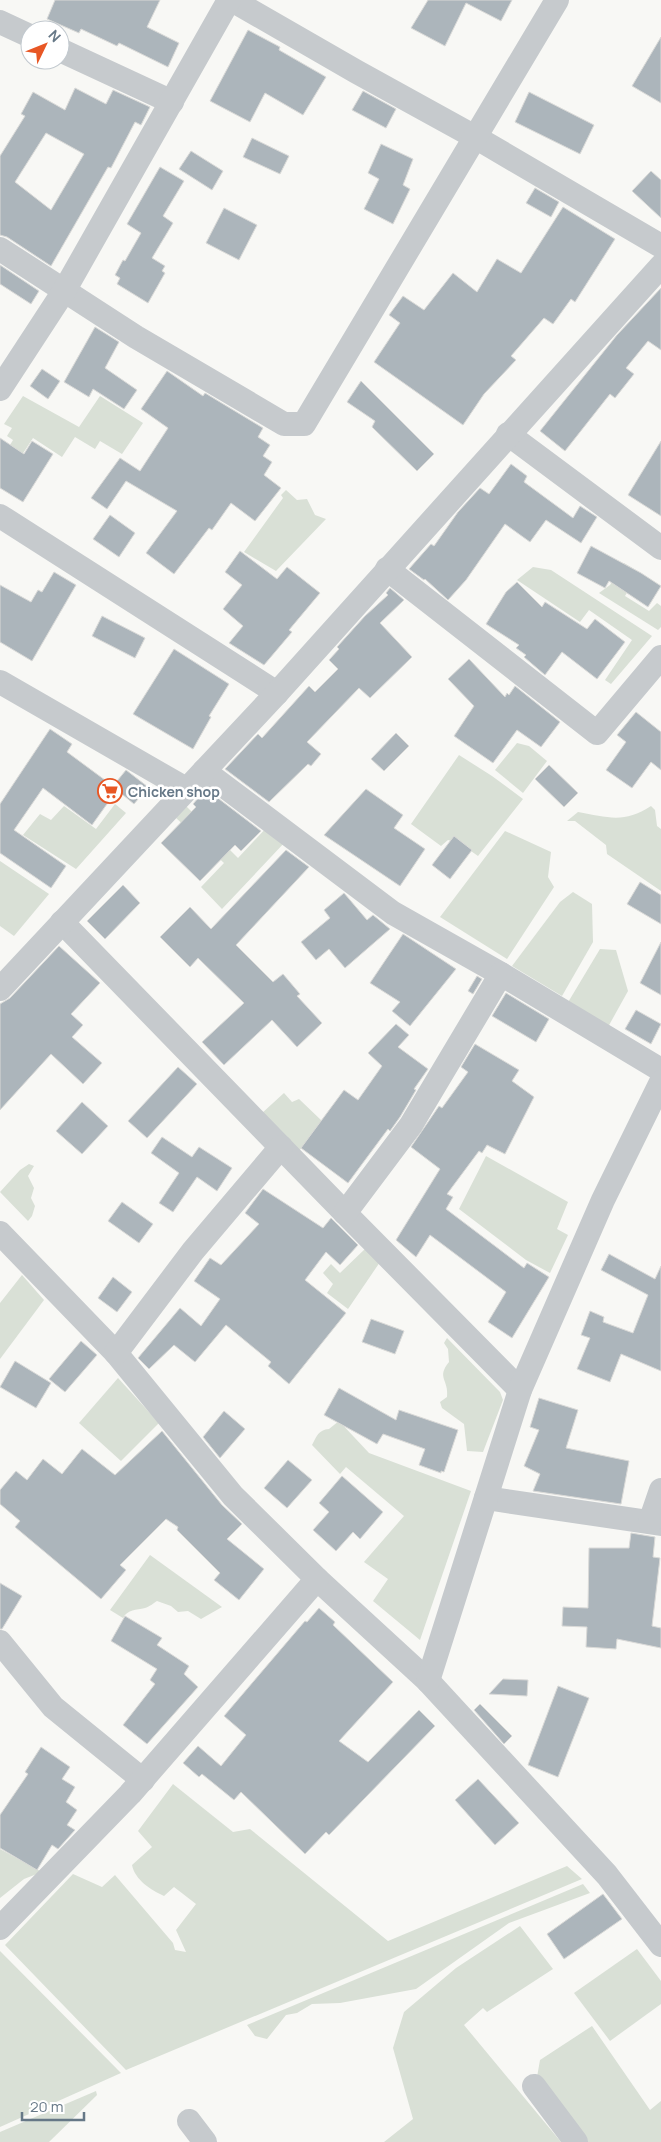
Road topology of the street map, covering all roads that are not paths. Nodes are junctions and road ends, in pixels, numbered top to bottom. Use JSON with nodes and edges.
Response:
{"nodes":[{"id":1,"x":231,"y":0,"type":"edge"},
{"id":2,"x":557,"y":0,"type":"edge"},
{"id":3,"x":0,"y":22,"type":"edge"},
{"id":4,"x":20,"y":31,"type":"edge"},
{"id":5,"x":70,"y":55,"type":"edge"},
{"id":6,"x":172,"y":102,"type":"junction"},
{"id":7,"x":475,"y":137,"type":"junction"},
{"id":8,"x":661,"y":246,"type":"edge"},
{"id":9,"x":0,"y":249,"type":"edge"},
{"id":10,"x":661,"y":266,"type":"edge"},
{"id":11,"x":64,"y":291,"type":"junction"},
{"id":12,"x":0,"y":389,"type":"edge"},
{"id":13,"x":508,"y":434,"type":"junction"},
{"id":14,"x":0,"y":516,"type":"edge"},
{"id":15,"x":661,"y":548,"type":"edge"},
{"id":16,"x":387,"y":569,"type":"junction"},
{"id":17,"x":661,"y":656,"type":"edge"},
{"id":18,"x":0,"y":682,"type":"edge"},
{"id":19,"x":277,"y":694,"type":"junction"},
{"id":20,"x":204,"y":771,"type":"junction"},
{"id":21,"x":186,"y":789,"type":"junction"},
{"id":22,"x":62,"y":922,"type":"junction"},
{"id":23,"x":8,"y":964,"type":"edge"},
{"id":24,"x":501,"y":974,"type":"junction"},
{"id":25,"x":0,"y":989,"type":"edge"},
{"id":26,"x":661,"y":1070,"type":"edge"},
{"id":27,"x":661,"y":1082,"type":"edge"},
{"id":28,"x":281,"y":1147,"type":"junction"},
{"id":29,"x":345,"y":1213,"type":"junction"},
{"id":30,"x":0,"y":1233,"type":"edge"},
{"id":31,"x":116,"y":1353,"type":"junction"},
{"id":32,"x":520,"y":1390,"type":"junction"},
{"id":33,"x":661,"y":1490,"type":"edge"},
{"id":34,"x":486,"y":1498,"type":"junction"},
{"id":35,"x":655,"y":1523,"type":"edge"},
{"id":36,"x":317,"y":1579,"type":"junction"},
{"id":37,"x":0,"y":1642,"type":"edge"},
{"id":38,"x":428,"y":1681,"type":"junction"},
{"id":39,"x":143,"y":1780,"type":"junction"},
{"id":40,"x":0,"y":1928,"type":"edge"},
{"id":41,"x":661,"y":1945,"type":"edge"},
{"id":42,"x":534,"y":2086,"type":"dead end"},
{"id":43,"x":189,"y":2121,"type":"dead end"},
{"id":44,"x":205,"y":2142,"type":"edge"},
{"id":45,"x":576,"y":2142,"type":"edge"}],
"edges":[{"from":1,"to":6,"type":"street"},
{"from":1,"to":7,"type":"street"},
{"from":2,"to":7,"type":"street"},
{"from":3,"to":4,"type":"street"},
{"from":5,"to":6,"type":"street"},
{"from":6,"to":11,"type":"street"},
{"from":7,"to":8,"type":"street"},
{"from":7,"to":11,"type":"street"},
{"from":9,"to":11,"type":"street"},
{"from":10,"to":13,"type":"street"},
{"from":11,"to":12,"type":"street"},
{"from":13,"to":15,"type":"street"},
{"from":13,"to":16,"type":"street"},
{"from":14,"to":19,"type":"street"},
{"from":16,"to":17,"type":"street"},
{"from":16,"to":19,"type":"street"},
{"from":18,"to":21,"type":"street"},
{"from":19,"to":20,"type":"street"},
{"from":20,"to":21,"type":"street"},
{"from":20,"to":24,"type":"street"},
{"from":21,"to":22,"type":"street"},
{"from":22,"to":23,"type":"street"},
{"from":22,"to":28,"type":"street"},
{"from":23,"to":25,"type":"street"},
{"from":24,"to":26,"type":"street"},
{"from":24,"to":29,"type":"street"},
{"from":27,"to":32,"type":"street"},
{"from":28,"to":29,"type":"street"},
{"from":28,"to":31,"type":"street"},
{"from":29,"to":32,"type":"street"},
{"from":30,"to":31,"type":"street"},
{"from":31,"to":36,"type":"street"},
{"from":32,"to":34,"type":"street"},
{"from":33,"to":35,"type":"street"},
{"from":34,"to":35,"type":"street"},
{"from":34,"to":38,"type":"street"},
{"from":36,"to":38,"type":"street"},
{"from":36,"to":39,"type":"street"},
{"from":37,"to":39,"type":"street"},
{"from":38,"to":41,"type":"street"},
{"from":39,"to":40,"type":"street"},
{"from":42,"to":45,"type":"street"},
{"from":43,"to":44,"type":"street"}]}
